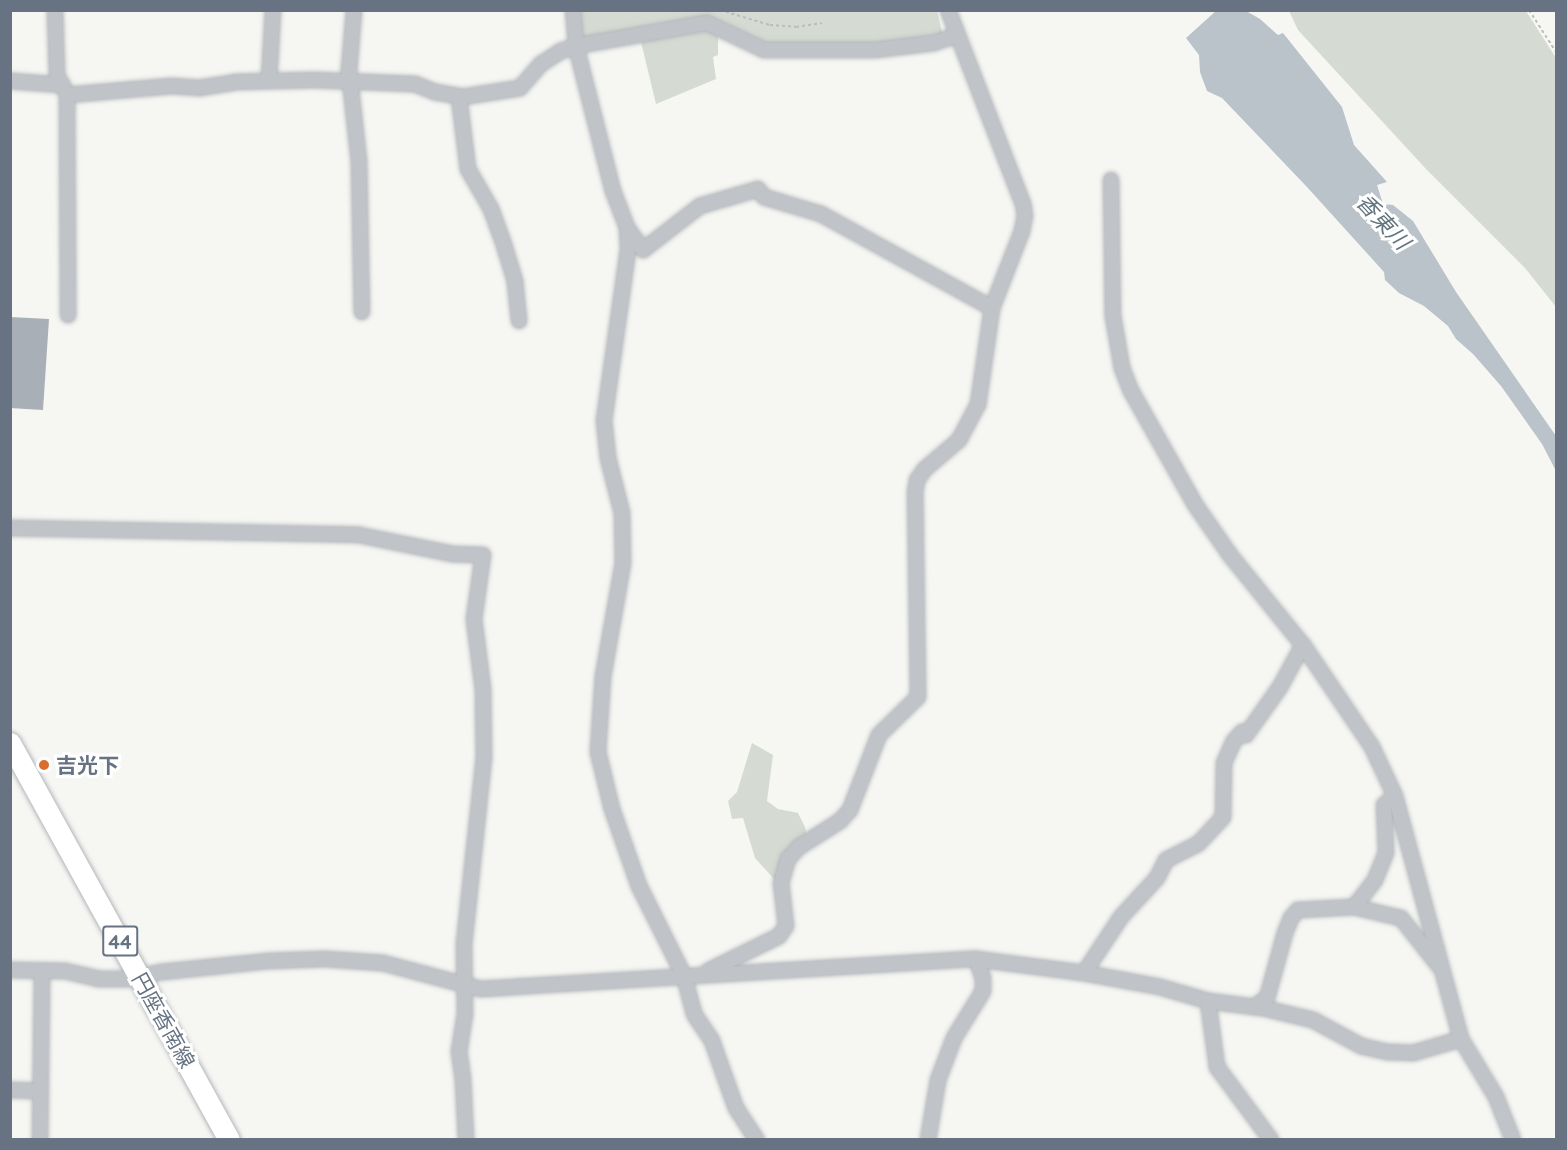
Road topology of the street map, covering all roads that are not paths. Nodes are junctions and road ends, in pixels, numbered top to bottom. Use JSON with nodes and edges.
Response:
{"nodes":[{"id":1,"x":55,"y":10,"type":"edge"},
{"id":2,"x":273,"y":10,"type":"edge"},
{"id":3,"x":354,"y":10,"type":"edge"},
{"id":4,"x":573,"y":10,"type":"edge"},
{"id":5,"x":948,"y":10,"type":"edge"},
{"id":6,"x":957,"y":35,"type":"junction"},
{"id":7,"x":576,"y":46,"type":"junction"},
{"id":8,"x":10,"y":81,"type":"edge"},
{"id":9,"x":269,"y":81,"type":"junction"},
{"id":10,"x":352,"y":81,"type":"junction"},
{"id":11,"x":65,"y":90,"type":"junction"},
{"id":12,"x":459,"y":96,"type":"junction"},
{"id":13,"x":1111,"y":180,"type":"dead end"},
{"id":14,"x":627,"y":228,"type":"junction"},
{"id":15,"x":992,"y":308,"type":"junction"},
{"id":16,"x":362,"y":312,"type":"dead end"},
{"id":17,"x":68,"y":315,"type":"dead end"},
{"id":18,"x":519,"y":321,"type":"dead end"},
{"id":19,"x":10,"y":528,"type":"edge"},
{"id":20,"x":1303,"y":645,"type":"junction"},
{"id":21,"x":10,"y":743,"type":"edge"},
{"id":22,"x":1395,"y":796,"type":"junction"},
{"id":23,"x":1354,"y":907,"type":"junction"},
{"id":24,"x":976,"y":959,"type":"junction"},
{"id":25,"x":10,"y":970,"type":"edge"},
{"id":26,"x":1442,"y":970,"type":"junction"},
{"id":27,"x":42,"y":971,"type":"junction"},
{"id":28,"x":1084,"y":973,"type":"junction"},
{"id":29,"x":702,"y":975,"type":"junction"},
{"id":30,"x":140,"y":976,"type":"junction"},
{"id":31,"x":684,"y":976,"type":"junction"},
{"id":32,"x":465,"y":985,"type":"junction"},
{"id":33,"x":1208,"y":1001,"type":"junction"},
{"id":34,"x":1254,"y":1006,"type":"junction"},
{"id":35,"x":1461,"y":1039,"type":"junction"},
{"id":36,"x":10,"y":1090,"type":"edge"},
{"id":37,"x":40,"y":1091,"type":"junction"},
{"id":38,"x":40,"y":1140,"type":"edge"},
{"id":39,"x":229,"y":1140,"type":"edge"},
{"id":40,"x":466,"y":1140,"type":"edge"},
{"id":41,"x":757,"y":1140,"type":"edge"},
{"id":42,"x":928,"y":1140,"type":"edge"},
{"id":43,"x":1271,"y":1140,"type":"edge"},
{"id":44,"x":1513,"y":1140,"type":"edge"}],
"edges":[{"from":1,"to":11,"type":"street"},
{"from":2,"to":9,"type":"street"},
{"from":3,"to":10,"type":"street"},
{"from":4,"to":7,"type":"street"},
{"from":5,"to":6,"type":"street"},
{"from":6,"to":7,"type":"street"},
{"from":6,"to":15,"type":"street"},
{"from":7,"to":12,"type":"street"},
{"from":7,"to":14,"type":"street"},
{"from":8,"to":11,"type":"street"},
{"from":9,"to":10,"type":"street"},
{"from":9,"to":11,"type":"street"},
{"from":10,"to":12,"type":"street"},
{"from":10,"to":16,"type":"street"},
{"from":11,"to":17,"type":"street"},
{"from":12,"to":18,"type":"street"},
{"from":13,"to":20,"type":"street"},
{"from":14,"to":15,"type":"street"},
{"from":14,"to":31,"type":"street"},
{"from":15,"to":29,"type":"street"},
{"from":19,"to":32,"type":"street"},
{"from":20,"to":22,"type":"street"},
{"from":20,"to":28,"type":"street"},
{"from":21,"to":30,"type":"main road","name":"円座香南線","number":"44"},
{"from":22,"to":23,"type":"street"},
{"from":22,"to":26,"type":"street"},
{"from":23,"to":26,"type":"street"},
{"from":23,"to":34,"type":"street"},
{"from":24,"to":28,"type":"street"},
{"from":24,"to":29,"type":"street"},
{"from":24,"to":42,"type":"street"},
{"from":25,"to":27,"type":"street"},
{"from":26,"to":35,"type":"street"},
{"from":27,"to":30,"type":"street"},
{"from":27,"to":37,"type":"street"},
{"from":28,"to":33,"type":"street"},
{"from":29,"to":31,"type":"street"},
{"from":30,"to":32,"type":"street"},
{"from":30,"to":39,"type":"main road","name":"円座香南線","number":"44"},
{"from":31,"to":32,"type":"street"},
{"from":31,"to":41,"type":"street"},
{"from":32,"to":40,"type":"street"},
{"from":33,"to":34,"type":"street"},
{"from":33,"to":43,"type":"street"},
{"from":34,"to":35,"type":"street"},
{"from":35,"to":44,"type":"street"},
{"from":36,"to":37,"type":"street"},
{"from":37,"to":38,"type":"street"}]}
